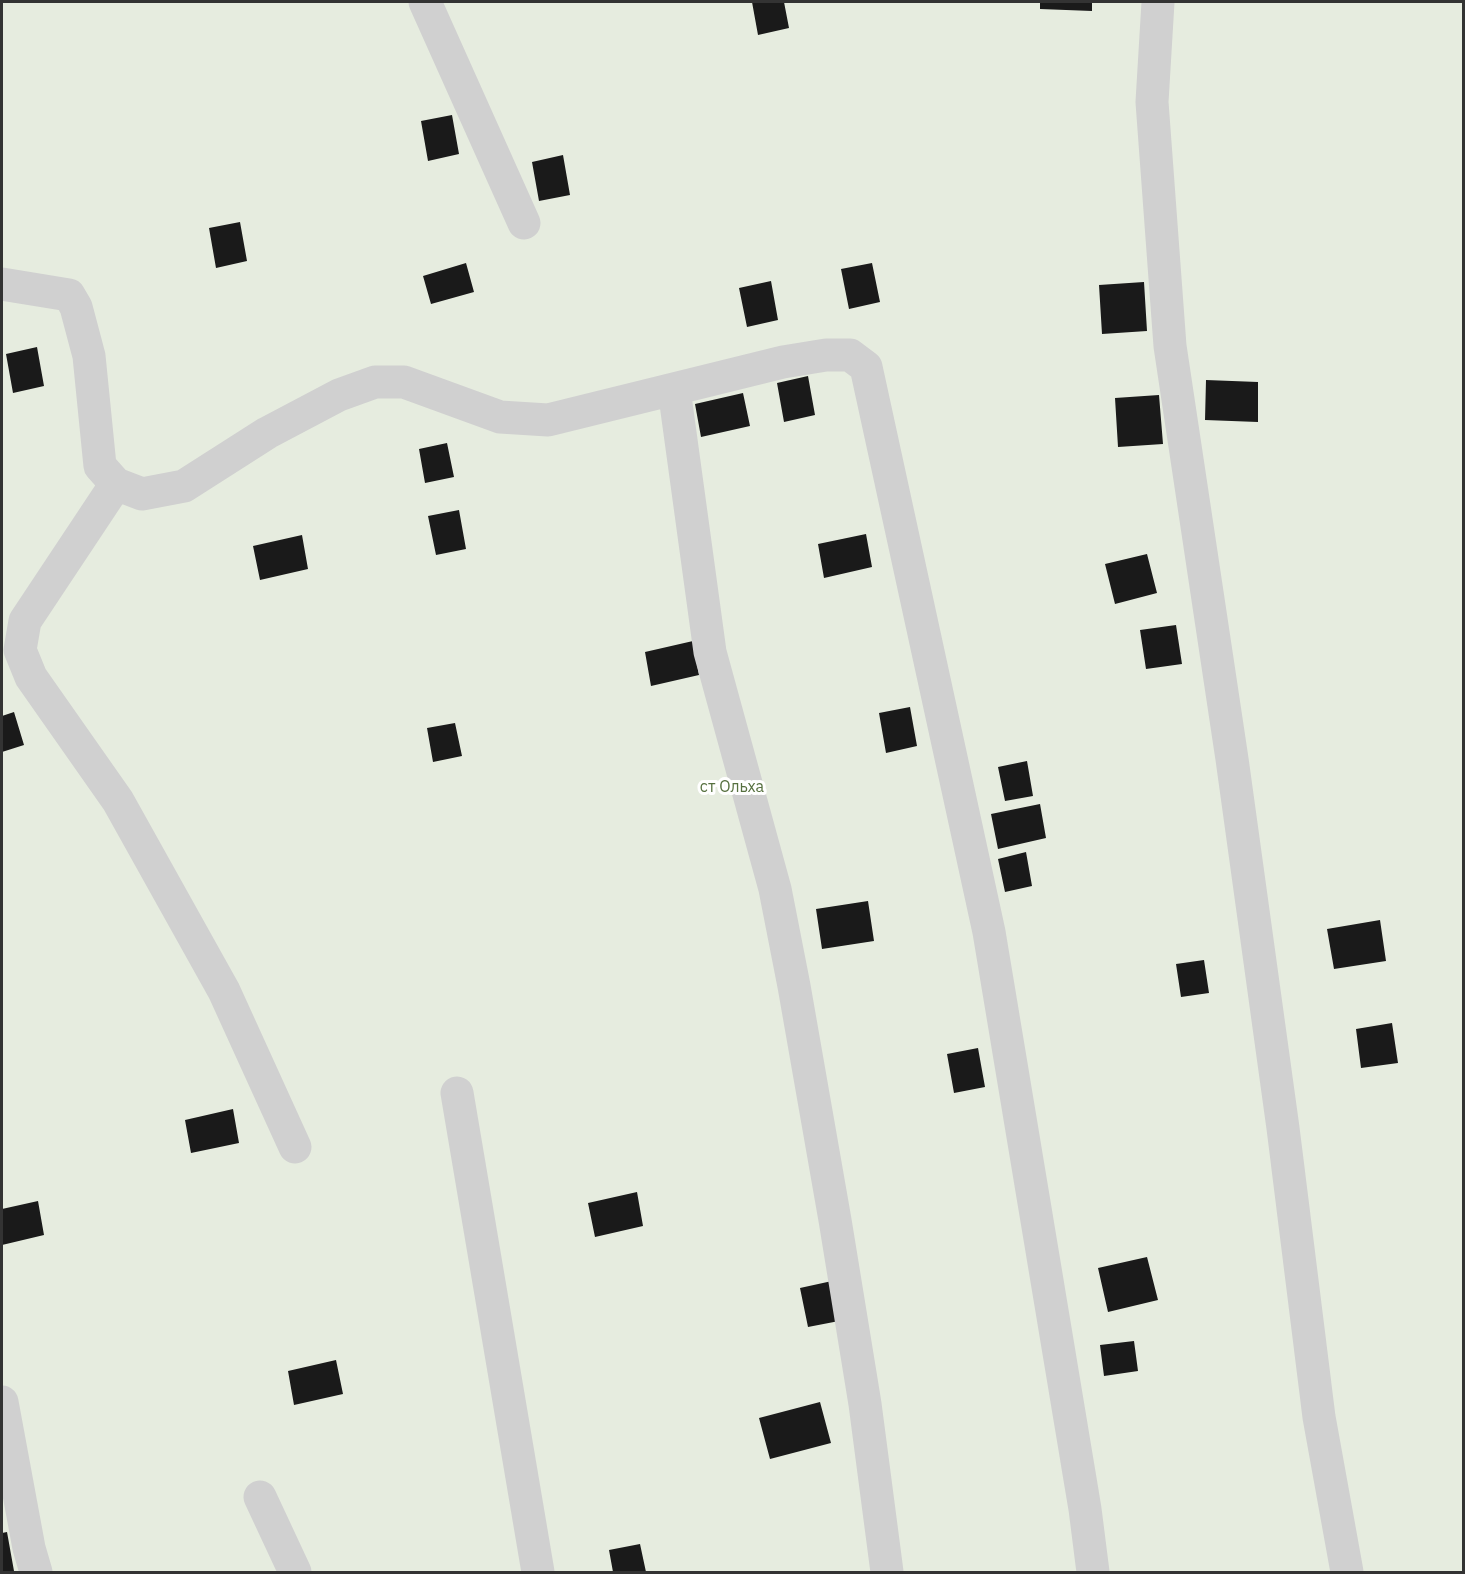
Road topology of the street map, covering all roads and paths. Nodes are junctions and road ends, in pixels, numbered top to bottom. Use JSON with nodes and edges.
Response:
{"nodes":[{"id":1,"x":425,"y":2,"type":"edge"},
{"id":2,"x":1158,"y":2,"type":"edge"},
{"id":3,"x":524,"y":223,"type":"dead end"},
{"id":4,"x":2,"y":284,"type":"edge"},
{"id":5,"x":674,"y":389,"type":"junction"},
{"id":6,"x":116,"y":484,"type":"junction"},
{"id":7,"x":457,"y":1093,"type":"dead end"},
{"id":8,"x":295,"y":1147,"type":"dead end"},
{"id":9,"x":2,"y":1402,"type":"edge"},
{"id":10,"x":260,"y":1497,"type":"dead end"},
{"id":11,"x":36,"y":1572,"type":"edge"},
{"id":12,"x":295,"y":1572,"type":"edge"},
{"id":13,"x":538,"y":1572,"type":"edge"},
{"id":14,"x":887,"y":1572,"type":"edge"},
{"id":15,"x":1093,"y":1572,"type":"edge"},
{"id":16,"x":1347,"y":1572,"type":"edge"}],
"edges":[{"from":1,"to":3,"type":"lane"},
{"from":2,"to":16,"type":"lane"},
{"from":4,"to":6,"type":"lane"},
{"from":5,"to":6,"type":"lane"},
{"from":5,"to":14,"type":"lane"},
{"from":5,"to":15,"type":"lane"},
{"from":6,"to":8,"type":"lane"},
{"from":7,"to":13,"type":"lane"},
{"from":9,"to":11,"type":"lane"},
{"from":10,"to":12,"type":"lane"}]}
